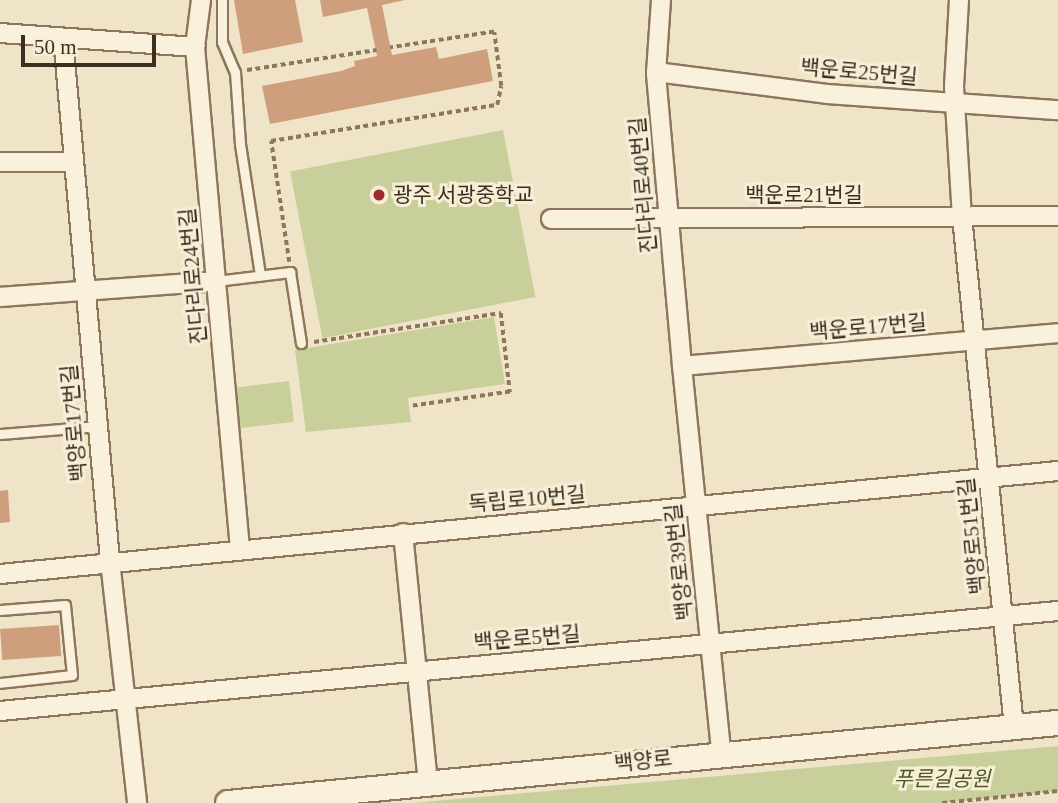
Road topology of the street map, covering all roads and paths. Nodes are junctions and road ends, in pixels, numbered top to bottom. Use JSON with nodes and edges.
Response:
{"nodes":[{"id":1,"x":201,"y":0,"type":"edge"},
{"id":2,"x":222,"y":0,"type":"edge"},
{"id":3,"x":661,"y":0,"type":"edge"},
{"id":4,"x":959,"y":0,"type":"edge"},
{"id":5,"x":0,"y":33,"type":"edge"},
{"id":6,"x":63,"y":38,"type":"junction"},
{"id":7,"x":195,"y":47,"type":"junction"},
{"id":8,"x":390,"y":48,"type":"dead end"},
{"id":9,"x":376,"y":51,"type":"dead end"},
{"id":10,"x":235,"y":72,"type":"junction"},
{"id":11,"x":656,"y":72,"type":"junction"},
{"id":12,"x":954,"y":103,"type":"junction"},
{"id":13,"x":1058,"y":110,"type":"edge"},
{"id":14,"x":0,"y":162,"type":"edge"},
{"id":15,"x":74,"y":162,"type":"junction"},
{"id":16,"x":1058,"y":216,"type":"edge"},
{"id":17,"x":962,"y":217,"type":"junction"},
{"id":18,"x":551,"y":219,"type":"dead end"},
{"id":19,"x":669,"y":219,"type":"junction"},
{"id":20,"x":290,"y":272,"type":"junction"},
{"id":21,"x":260,"y":275,"type":"junction"},
{"id":22,"x":216,"y":281,"type":"junction"},
{"id":23,"x":85,"y":290,"type":"junction"},
{"id":24,"x":0,"y":297,"type":"edge"},
{"id":25,"x":1058,"y":333,"type":"edge"},
{"id":26,"x":974,"y":340,"type":"junction"},
{"id":27,"x":301,"y":343,"type":"joint"},
{"id":28,"x":682,"y":366,"type":"junction"},
{"id":29,"x":413,"y":406,"type":"dead end"},
{"id":30,"x":97,"y":426,"type":"junction"},
{"id":31,"x":0,"y":434,"type":"edge"},
{"id":32,"x":1058,"y":471,"type":"edge"},
{"id":33,"x":989,"y":478,"type":"junction"},
{"id":34,"x":696,"y":506,"type":"junction"},
{"id":35,"x":403,"y":533,"type":"junction"},
{"id":36,"x":240,"y":548,"type":"junction"},
{"id":37,"x":110,"y":561,"type":"junction"},
{"id":38,"x":0,"y":574,"type":"edge"},
{"id":39,"x":0,"y":610,"type":"edge"},
{"id":40,"x":1058,"y":611,"type":"edge"},
{"id":41,"x":1003,"y":616,"type":"junction"},
{"id":42,"x":711,"y":645,"type":"junction"},
{"id":43,"x":417,"y":669,"type":"junction"},
{"id":44,"x":0,"y":683,"type":"edge"},
{"id":45,"x":126,"y":697,"type":"junction"},
{"id":46,"x":0,"y":711,"type":"edge"},
{"id":47,"x":1058,"y":723,"type":"edge"},
{"id":48,"x":1014,"y":727,"type":"junction"},
{"id":49,"x":721,"y":753,"type":"junction"},
{"id":50,"x":428,"y":782,"type":"junction"},
{"id":51,"x":1058,"y":791,"type":"edge"},
{"id":52,"x":137,"y":803,"type":"edge"},
{"id":53,"x":228,"y":803,"type":"edge"},
{"id":54,"x":942,"y":803,"type":"edge"}],
"edges":[{"from":1,"to":7,"type":"street","name":"진다리로24번길"},
{"from":2,"to":10,"type":"lane"},
{"from":3,"to":11,"type":"street","name":"진다리로40번길"},
{"from":4,"to":12,"type":"street","name":"백양로51번길"},
{"from":5,"to":6,"type":"street"},
{"from":6,"to":7,"type":"street"},
{"from":6,"to":15,"type":"street","name":"백양로17번길"},
{"from":7,"to":22,"type":"street","name":"진다리로24번길"},
{"from":8,"to":20,"type":"path"},
{"from":9,"to":10,"type":"path"},
{"from":10,"to":21,"type":"lane"},
{"from":11,"to":12,"type":"street","name":"백운로25번길"},
{"from":11,"to":19,"type":"street","name":"진다리로40번길"},
{"from":12,"to":13,"type":"street","name":"백운로25번길"},
{"from":12,"to":17,"type":"street","name":"백양로51번길"},
{"from":14,"to":15,"type":"street"},
{"from":15,"to":23,"type":"street","name":"백양로17번길"},
{"from":16,"to":17,"type":"street","name":"백운로21번길"},
{"from":17,"to":19,"type":"street","name":"백운로21번길"},
{"from":17,"to":26,"type":"street","name":"백양로51번길"},
{"from":18,"to":19,"type":"street","name":"백운로21번길"},
{"from":19,"to":28,"type":"street","name":"진다리로40번길"},
{"from":20,"to":21,"type":"lane"},
{"from":20,"to":27,"type":"lane"},
{"from":21,"to":22,"type":"lane"},
{"from":22,"to":23,"type":"street"},
{"from":22,"to":36,"type":"street","name":"진다리로24번길"},
{"from":23,"to":24,"type":"street"},
{"from":23,"to":30,"type":"street","name":"백양로17번길"},
{"from":25,"to":26,"type":"street","name":"백운로17번길"},
{"from":26,"to":28,"type":"street","name":"백운로17번길"},
{"from":26,"to":33,"type":"street","name":"백양로51번길"},
{"from":27,"to":29,"type":"path"},
{"from":28,"to":34,"type":"street","name":"백양로39번길"},
{"from":30,"to":31,"type":"lane"},
{"from":30,"to":37,"type":"street","name":"백양로17번길"},
{"from":32,"to":33,"type":"street","name":"독립로10번길"},
{"from":33,"to":34,"type":"street","name":"독립로10번길"},
{"from":33,"to":41,"type":"street","name":"백양로51번길"},
{"from":34,"to":35,"type":"street","name":"독립로10번길"},
{"from":34,"to":42,"type":"street","name":"백양로39번길"},
{"from":35,"to":36,"type":"street","name":"독립로10번길"},
{"from":35,"to":43,"type":"street"},
{"from":36,"to":37,"type":"street","name":"독립로10번길"},
{"from":37,"to":38,"type":"street","name":"독립로10번길"},
{"from":37,"to":45,"type":"street","name":"백양로17번길"},
{"from":39,"to":44,"type":"lane"},
{"from":40,"to":41,"type":"street","name":"백운로5번길"},
{"from":41,"to":42,"type":"street","name":"백운로5번길"},
{"from":41,"to":48,"type":"street","name":"백양로51번길"},
{"from":42,"to":43,"type":"street","name":"백운로5번길"},
{"from":42,"to":49,"type":"street","name":"백양로39번길"},
{"from":43,"to":45,"type":"street","name":"백운로5번길"},
{"from":43,"to":50,"type":"street"},
{"from":45,"to":46,"type":"street","name":"백운로5번길"},
{"from":45,"to":52,"type":"street","name":"백양로17번길"},
{"from":47,"to":48,"type":"street","name":"백양로"},
{"from":48,"to":49,"type":"street","name":"백양로"},
{"from":49,"to":50,"type":"street","name":"백양로"},
{"from":50,"to":53,"type":"street","name":"백양로"},
{"from":51,"to":54,"type":"path"}]}
